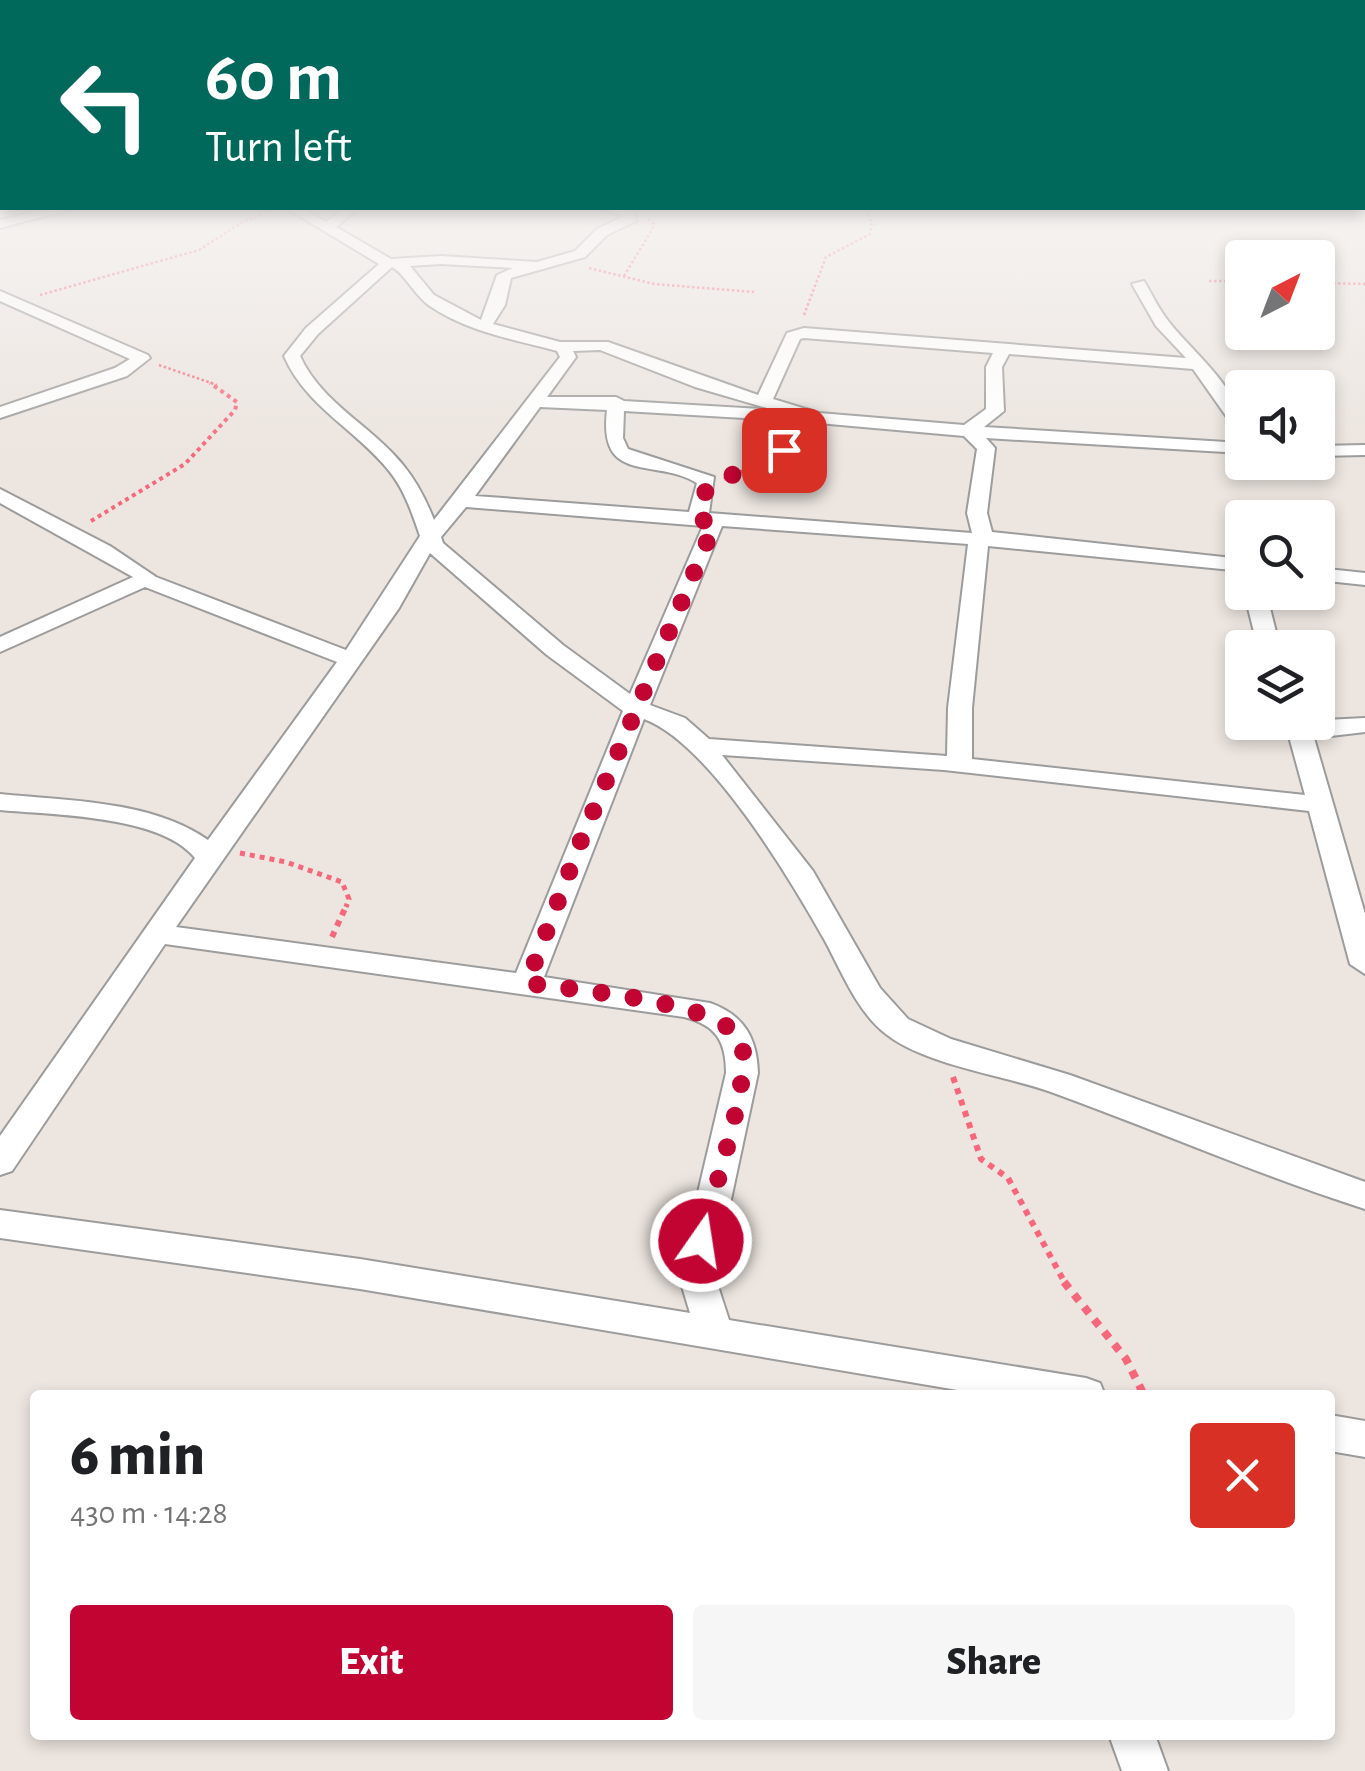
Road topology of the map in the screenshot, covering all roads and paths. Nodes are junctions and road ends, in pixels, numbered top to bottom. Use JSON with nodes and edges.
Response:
{"nodes":[{"id":1,"x":68,"y":290,"type":"edge"},
{"id":2,"x":361,"y":290,"type":"edge"},
{"id":3,"x":419,"y":290,"type":"edge"},
{"id":4,"x":500,"y":290,"type":"edge"},
{"id":5,"x":725,"y":290,"type":"edge"},
{"id":6,"x":813,"y":290,"type":"edge"},
{"id":7,"x":1142,"y":290,"type":"edge"},
{"id":8,"x":754,"y":292,"type":"dead end"},
{"id":9,"x":0,"y":295,"type":"edge"},
{"id":10,"x":20,"y":304,"type":"junction"},
{"id":11,"x":484,"y":327,"type":"junction"},
{"id":12,"x":795,"y":334,"type":"junction"},
{"id":13,"x":560,"y":347,"type":"junction"},
{"id":14,"x":1004,"y":349,"type":"junction"},
{"id":15,"x":142,"y":360,"type":"junction"},
{"id":16,"x":1196,"y":364,"type":"junction"},
{"id":17,"x":533,"y":401,"type":"junction"},
{"id":18,"x":616,"y":402,"type":"junction"},
{"id":19,"x":763,"y":402,"type":"junction"},
{"id":20,"x":1225,"y":403,"type":"edge"},
{"id":21,"x":0,"y":413,"type":"edge"},
{"id":22,"x":807,"y":416,"type":"junction"},
{"id":23,"x":968,"y":430,"type":"junction"},
{"id":24,"x":1225,"y":447,"type":"edge"},
{"id":25,"x":1365,"y":450,"type":"edge"},
{"id":26,"x":1335,"y":451,"type":"edge"},
{"id":27,"x":708,"y":487,"type":"junction"},
{"id":28,"x":0,"y":494,"type":"edge"},
{"id":29,"x":460,"y":501,"type":"junction"},
{"id":30,"x":708,"y":521,"type":"junction"},
{"id":31,"x":66,"y":534,"type":"junction"},
{"id":32,"x":428,"y":539,"type":"junction"},
{"id":33,"x":984,"y":540,"type":"junction"},
{"id":34,"x":1225,"y":563,"type":"edge"},
{"id":35,"x":1335,"y":576,"type":"edge"},
{"id":36,"x":1365,"y":579,"type":"edge"},
{"id":37,"x":144,"y":580,"type":"junction"},
{"id":38,"x":0,"y":644,"type":"edge"},
{"id":39,"x":352,"y":659,"type":"junction"},
{"id":40,"x":638,"y":709,"type":"junction"},
{"id":41,"x":1365,"y":725,"type":"edge"},
{"id":42,"x":1335,"y":726,"type":"edge"},
{"id":43,"x":1303,"y":740,"type":"edge"},
{"id":44,"x":702,"y":746,"type":"junction"},
{"id":45,"x":959,"y":765,"type":"junction"},
{"id":46,"x":0,"y":802,"type":"edge"},
{"id":47,"x":1322,"y":805,"type":"junction"},
{"id":48,"x":214,"y":854,"type":"junction"},
{"id":49,"x":160,"y":934,"type":"junction"},
{"id":50,"x":319,"y":960,"type":"junction"},
{"id":51,"x":1365,"y":964,"type":"edge"},
{"id":52,"x":527,"y":983,"type":"junction"},
{"id":53,"x":940,"y":1047,"type":"junction"},
{"id":54,"x":0,"y":1162,"type":"edge"},
{"id":55,"x":1365,"y":1196,"type":"edge"},
{"id":56,"x":0,"y":1224,"type":"edge"},
{"id":57,"x":715,"y":1333,"type":"junction"},
{"id":58,"x":1056,"y":1390,"type":"edge"},
{"id":59,"x":1142,"y":1390,"type":"edge"},
{"id":60,"x":1335,"y":1435,"type":"edge"},
{"id":61,"x":1365,"y":1439,"type":"edge"},
{"id":62,"x":1134,"y":1740,"type":"edge"},
{"id":63,"x":1145,"y":1771,"type":"edge"}],
"edges":[{"from":1,"to":10,"type":"path"},
{"from":2,"to":32,"type":"street"},
{"from":3,"to":11,"type":"street"},
{"from":4,"to":11,"type":"street"},
{"from":5,"to":8,"type":"path"},
{"from":6,"to":12,"type":"path"},
{"from":7,"to":16,"type":"street"},
{"from":9,"to":10,"type":"street"},
{"from":10,"to":15,"type":"street"},
{"from":11,"to":13,"type":"street"},
{"from":12,"to":14,"type":"street"},
{"from":12,"to":19,"type":"street"},
{"from":13,"to":17,"type":"street"},
{"from":13,"to":19,"type":"street"},
{"from":14,"to":16,"type":"street"},
{"from":14,"to":23,"type":"street"},
{"from":15,"to":21,"type":"street"},
{"from":15,"to":31,"type":"path"},
{"from":16,"to":20,"type":"street"},
{"from":17,"to":18,"type":"street"},
{"from":17,"to":29,"type":"street"},
{"from":18,"to":22,"type":"street"},
{"from":18,"to":27,"type":"street"},
{"from":19,"to":22,"type":"street"},
{"from":22,"to":23,"type":"street"},
{"from":22,"to":27,"type":"path"},
{"from":23,"to":24,"type":"street"},
{"from":23,"to":33,"type":"street"},
{"from":25,"to":26,"type":"street"},
{"from":27,"to":30,"type":"street"},
{"from":28,"to":31,"type":"street"},
{"from":29,"to":30,"type":"street"},
{"from":29,"to":32,"type":"street"},
{"from":30,"to":33,"type":"street"},
{"from":30,"to":40,"type":"street"},
{"from":31,"to":37,"type":"street"},
{"from":32,"to":39,"type":"street"},
{"from":32,"to":40,"type":"street"},
{"from":33,"to":34,"type":"street"},
{"from":33,"to":45,"type":"street"},
{"from":35,"to":36,"type":"street"},
{"from":37,"to":38,"type":"street"},
{"from":37,"to":39,"type":"street"},
{"from":39,"to":48,"type":"street"},
{"from":40,"to":44,"type":"street"},
{"from":40,"to":52,"type":"street"},
{"from":41,"to":42,"type":"street"},
{"from":43,"to":47,"type":"street"},
{"from":44,"to":45,"type":"street"},
{"from":44,"to":53,"type":"street"},
{"from":45,"to":47,"type":"street"},
{"from":46,"to":48,"type":"street"},
{"from":47,"to":51,"type":"street"},
{"from":48,"to":49,"type":"street"},
{"from":48,"to":50,"type":"path"},
{"from":49,"to":50,"type":"street"},
{"from":49,"to":54,"type":"street"},
{"from":50,"to":52,"type":"street"},
{"from":52,"to":57,"type":"street"},
{"from":53,"to":55,"type":"street"},
{"from":53,"to":59,"type":"path"},
{"from":56,"to":57,"type":"street"},
{"from":57,"to":58,"type":"street"},
{"from":60,"to":61,"type":"street"},
{"from":62,"to":63,"type":"street"}]}
